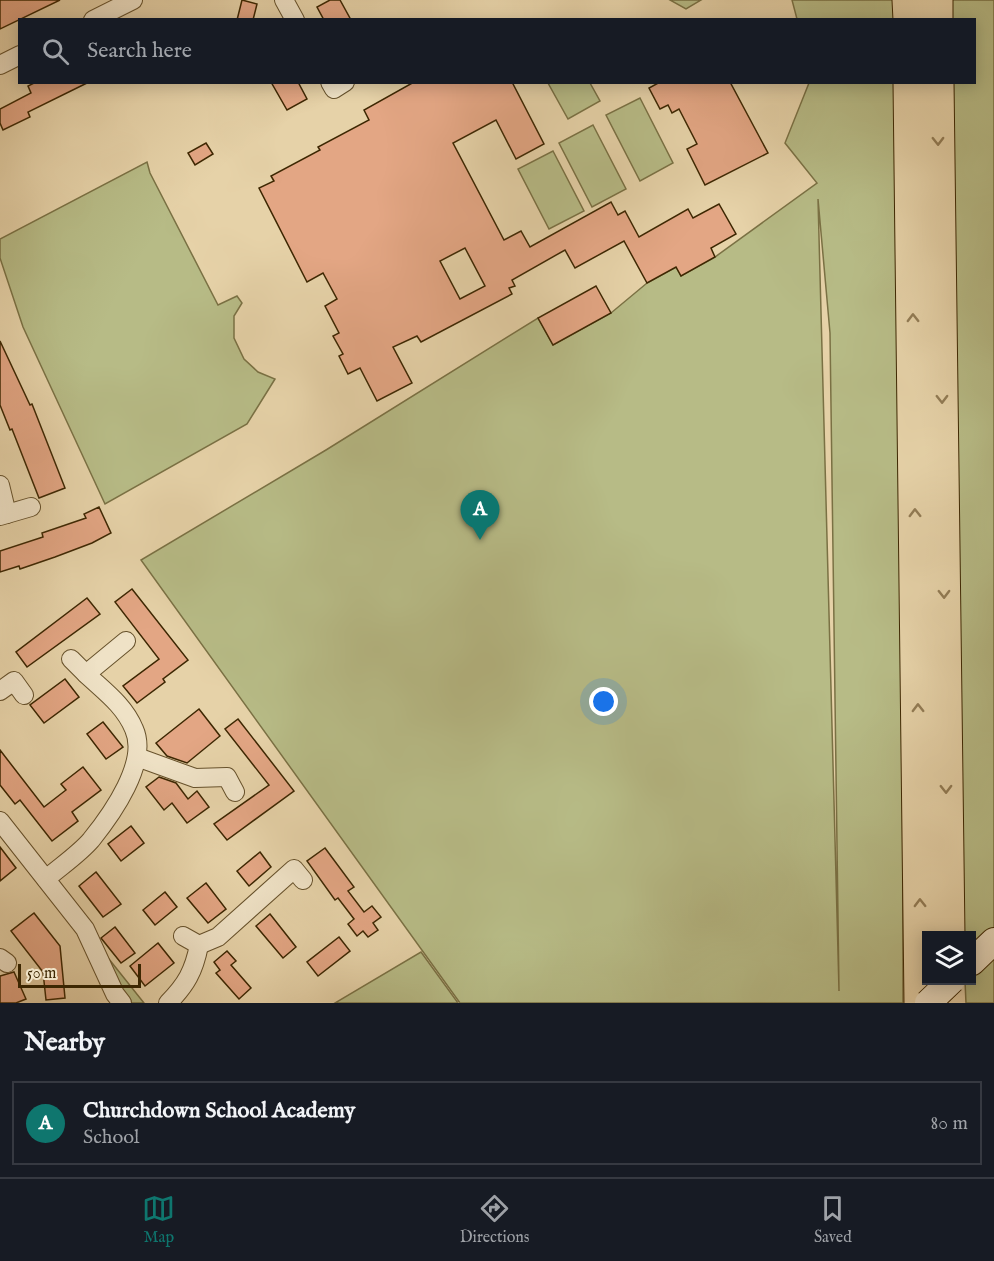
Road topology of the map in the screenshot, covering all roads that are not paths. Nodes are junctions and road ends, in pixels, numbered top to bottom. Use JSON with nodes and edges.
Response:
{"nodes":[{"id":1,"x":133,"y":0,"type":"edge"},
{"id":2,"x":284,"y":0,"type":"edge"},
{"id":3,"x":909,"y":0,"type":"edge"},
{"id":4,"x":936,"y":0,"type":"edge"},
{"id":5,"x":97,"y":18,"type":"edge"},
{"id":6,"x":294,"y":18,"type":"edge"},
{"id":7,"x":910,"y":18,"type":"edge"},
{"id":8,"x":936,"y":18,"type":"edge"},
{"id":9,"x":18,"y":56,"type":"edge"},
{"id":10,"x":0,"y":65,"type":"edge"},
{"id":11,"x":910,"y":84,"type":"edge"},
{"id":12,"x":937,"y":84,"type":"edge"},
{"id":13,"x":0,"y":485,"type":"edge"},
{"id":14,"x":31,"y":507,"type":"dead end"},
{"id":15,"x":3,"y":515,"type":"edge"},
{"id":16,"x":126,"y":641,"type":"dead end"},
{"id":17,"x":71,"y":659,"type":"dead end"},
{"id":18,"x":86,"y":674,"type":"junction"},
{"id":19,"x":0,"y":691,"type":"edge"},
{"id":20,"x":24,"y":695,"type":"dead end"},
{"id":21,"x":137,"y":757,"type":"junction"},
{"id":22,"x":229,"y":778,"type":"dead end"},
{"id":23,"x":1,"y":823,"type":"edge"},
{"id":24,"x":46,"y":879,"type":"junction"},
{"id":25,"x":303,"y":880,"type":"dead end"},
{"id":26,"x":948,"y":931,"type":"edge"},
{"id":27,"x":994,"y":941,"type":"edge"},
{"id":28,"x":976,"y":958,"type":"edge"},
{"id":29,"x":946,"y":985,"type":"edge"},
{"id":30,"x":950,"y":985,"type":"edge"},
{"id":31,"x":123,"y":1003,"type":"edge"},
{"id":32,"x":168,"y":1003,"type":"edge"},
{"id":33,"x":921,"y":1003,"type":"edge"},
{"id":34,"x":928,"y":1003,"type":"edge"},
{"id":35,"x":949,"y":1003,"type":"edge"}],
"edges":[{"from":1,"to":5,"type":"street"},
{"from":2,"to":6,"type":"street"},
{"from":3,"to":7,"type":"highway"},
{"from":4,"to":8,"type":"highway"},
{"from":9,"to":10,"type":"street"},
{"from":33,"to":11,"type":"highway","one_way":true},
{"from":12,"to":26,"type":"highway","one_way":true},
{"from":13,"to":15,"type":"street"},
{"from":14,"to":15,"type":"street"},
{"from":16,"to":18,"type":"street"},
{"from":17,"to":18,"type":"street"},
{"from":18,"to":21,"type":"street"},
{"from":19,"to":20,"type":"street"},
{"from":21,"to":22,"type":"street"},
{"from":21,"to":24,"type":"street"},
{"from":23,"to":24,"type":"street"},
{"from":24,"to":31,"type":"street"},
{"from":25,"to":32,"type":"street"},
{"from":27,"to":28,"type":"street"},
{"from":29,"to":34,"type":"street","bridge":true},
{"from":30,"to":35,"type":"highway"}]}
